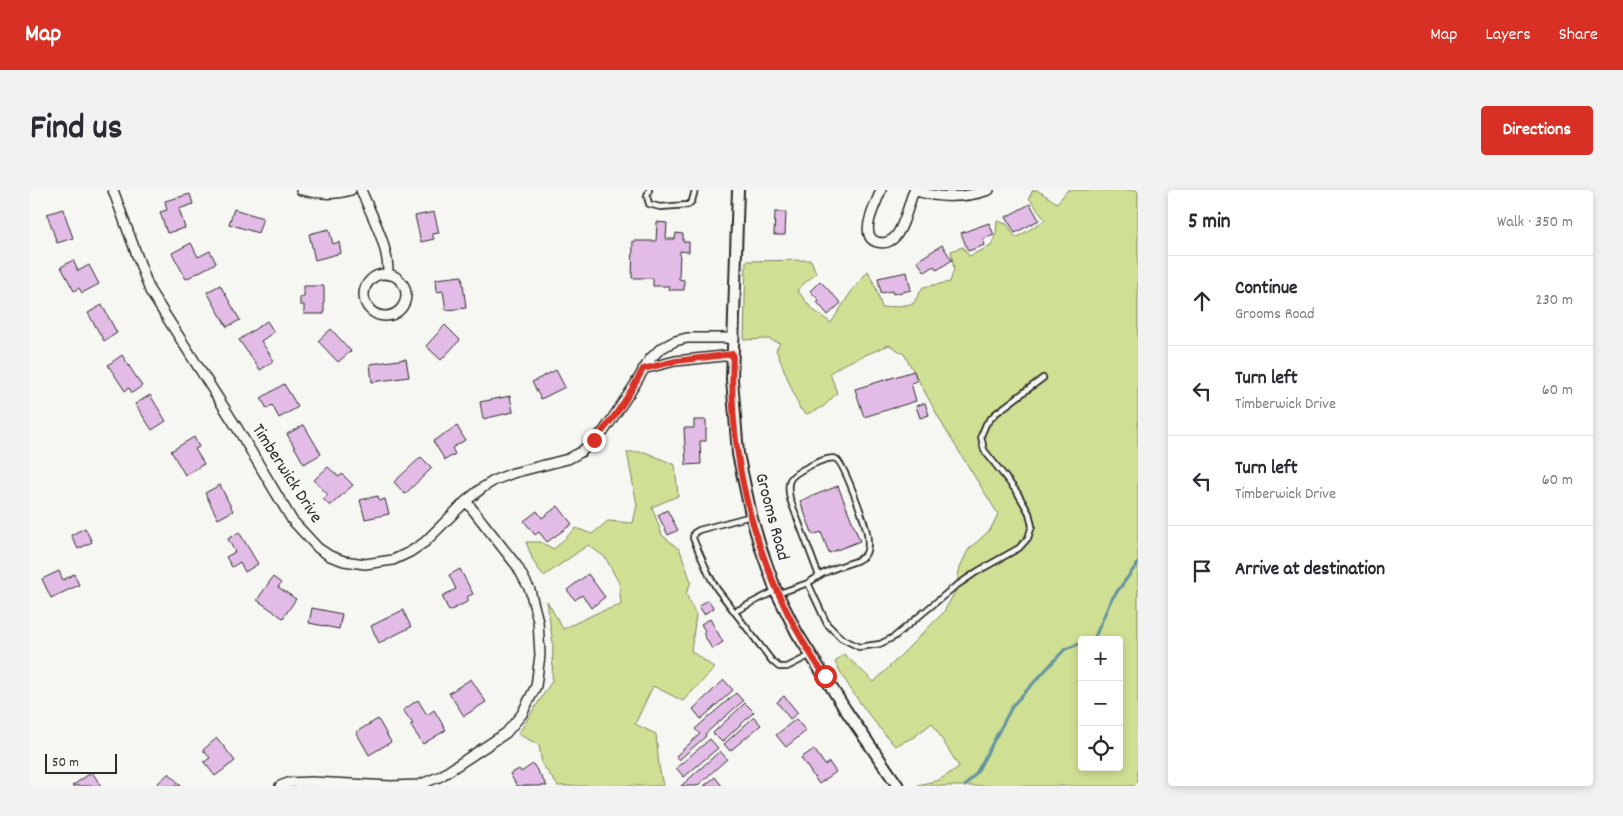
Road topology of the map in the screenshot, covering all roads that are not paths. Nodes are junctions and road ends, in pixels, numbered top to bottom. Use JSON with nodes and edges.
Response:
{"nodes":[{"id":1,"x":113,"y":190,"type":"edge"},
{"id":2,"x":301,"y":190,"type":"edge"},
{"id":3,"x":351,"y":190,"type":"edge"},
{"id":4,"x":361,"y":190,"type":"edge"},
{"id":5,"x":649,"y":190,"type":"edge"},
{"id":6,"x":695,"y":190,"type":"edge"},
{"id":7,"x":738,"y":190,"type":"edge"},
{"id":8,"x":882,"y":190,"type":"edge"},
{"id":9,"x":914,"y":190,"type":"edge"},
{"id":10,"x":989,"y":190,"type":"edge"},
{"id":11,"x":388,"y":275,"type":"junction"},
{"id":12,"x":734,"y":338,"type":"junction"},
{"id":13,"x":733,"y":354,"type":"junction"},
{"id":14,"x":643,"y":369,"type":"junction"},
{"id":15,"x":1043,"y":378,"type":"dead end"},
{"id":16,"x":466,"y":501,"type":"junction"},
{"id":17,"x":751,"y":516,"type":"junction"},
{"id":18,"x":819,"y":576,"type":"junction"},
{"id":19,"x":808,"y":584,"type":"junction"},
{"id":20,"x":777,"y":592,"type":"junction"},
{"id":21,"x":734,"y":612,"type":"junction"},
{"id":22,"x":811,"y":655,"type":"junction"},
{"id":23,"x":280,"y":786,"type":"edge"},
{"id":24,"x":898,"y":786,"type":"edge"}],
"edges":[{"from":1,"to":16,"type":"street","name":"Timberwick Drive"},
{"from":2,"to":3,"type":"street"},
{"from":4,"to":11,"type":"street"},
{"from":5,"to":6,"type":"lane"},
{"from":7,"to":12,"type":"street","name":"Grooms Road"},
{"from":8,"to":9,"type":"street"},
{"from":9,"to":10,"type":"street"},
{"from":11,"to":11,"type":"street"},
{"from":12,"to":13,"type":"street","name":"Grooms Road"},
{"from":12,"to":14,"type":"street","name":"Timberwick Drive"},
{"from":13,"to":14,"type":"street"},
{"from":13,"to":17,"type":"street","name":"Grooms Road"},
{"from":14,"to":16,"type":"street","name":"Timberwick Drive"},
{"from":15,"to":19,"type":"lane"},
{"from":16,"to":23,"type":"street"},
{"from":17,"to":20,"type":"street","name":"Grooms Road"},
{"from":17,"to":21,"type":"lane"},
{"from":18,"to":18,"type":"lane"},
{"from":18,"to":19,"type":"lane"},
{"from":19,"to":20,"type":"lane"},
{"from":20,"to":21,"type":"lane"},
{"from":20,"to":22,"type":"street","name":"Grooms Road"},
{"from":21,"to":22,"type":"lane"},
{"from":22,"to":24,"type":"street","name":"Grooms Road"}]}
